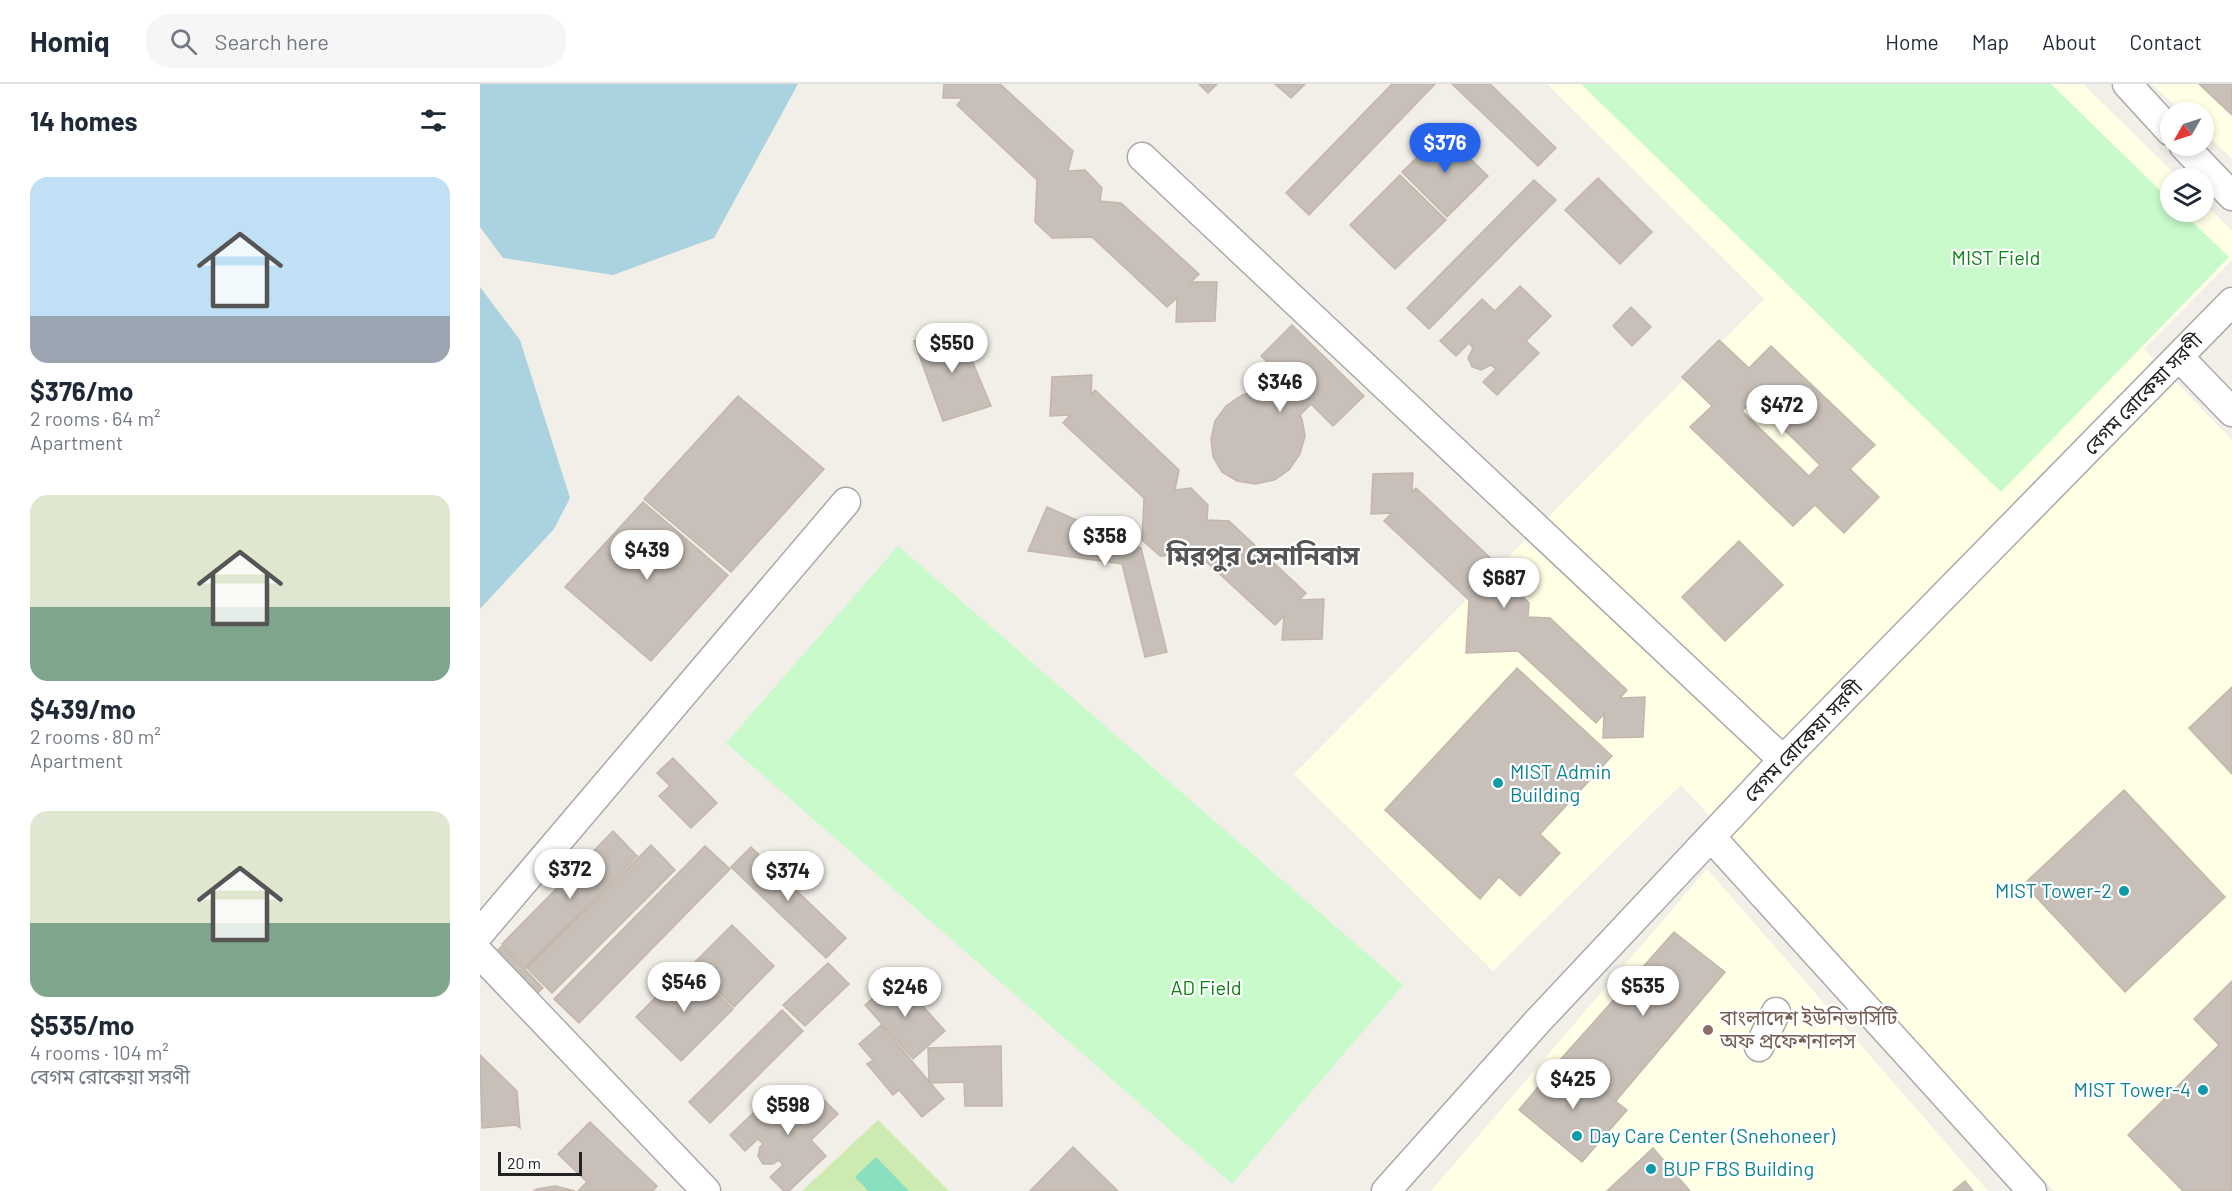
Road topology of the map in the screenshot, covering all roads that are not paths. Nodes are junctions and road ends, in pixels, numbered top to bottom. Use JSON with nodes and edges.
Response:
{"nodes":[{"id":1,"x":2127,"y":84,"type":"edge"},
{"id":2,"x":2160,"y":120,"type":"edge"},
{"id":3,"x":2194,"y":156,"type":"edge"},
{"id":4,"x":1142,"y":157,"type":"dead end"},
{"id":5,"x":2232,"y":196,"type":"edge"},
{"id":6,"x":2232,"y":302,"type":"edge"},
{"id":7,"x":2179,"y":357,"type":"junction"},
{"id":8,"x":2232,"y":412,"type":"edge"},
{"id":9,"x":846,"y":502,"type":"dead end"},
{"id":10,"x":1783,"y":760,"type":"junction"},
{"id":11,"x":1711,"y":837,"type":"junction"},
{"id":12,"x":480,"y":933,"type":"edge"},
{"id":13,"x":480,"y":954,"type":"edge"},
{"id":14,"x":1776,"y":1012,"type":"dead end"},
{"id":15,"x":1758,"y":1047,"type":"dead end"},
{"id":16,"x":706,"y":1191,"type":"edge"},
{"id":17,"x":1386,"y":1191,"type":"edge"},
{"id":18,"x":2032,"y":1191,"type":"edge"}],
"edges":[{"from":1,"to":2,"type":"street"},
{"from":3,"to":5,"type":"street"},
{"from":4,"to":10,"type":"street"},
{"from":6,"to":7,"type":"street","name":"বেগম রোকেয়া সরণী"},
{"from":7,"to":8,"type":"street"},
{"from":7,"to":10,"type":"street","name":"বেগম রোকেয়া সরণী"},
{"from":9,"to":12,"type":"street"},
{"from":10,"to":11,"type":"street","name":"বেগম রোকেয়া সরণী"},
{"from":11,"to":17,"type":"street","name":"বেগম রোকেয়া সরণী"},
{"from":11,"to":18,"type":"street"},
{"from":13,"to":16,"type":"street"},
{"from":14,"to":15,"type":"street"}]}
